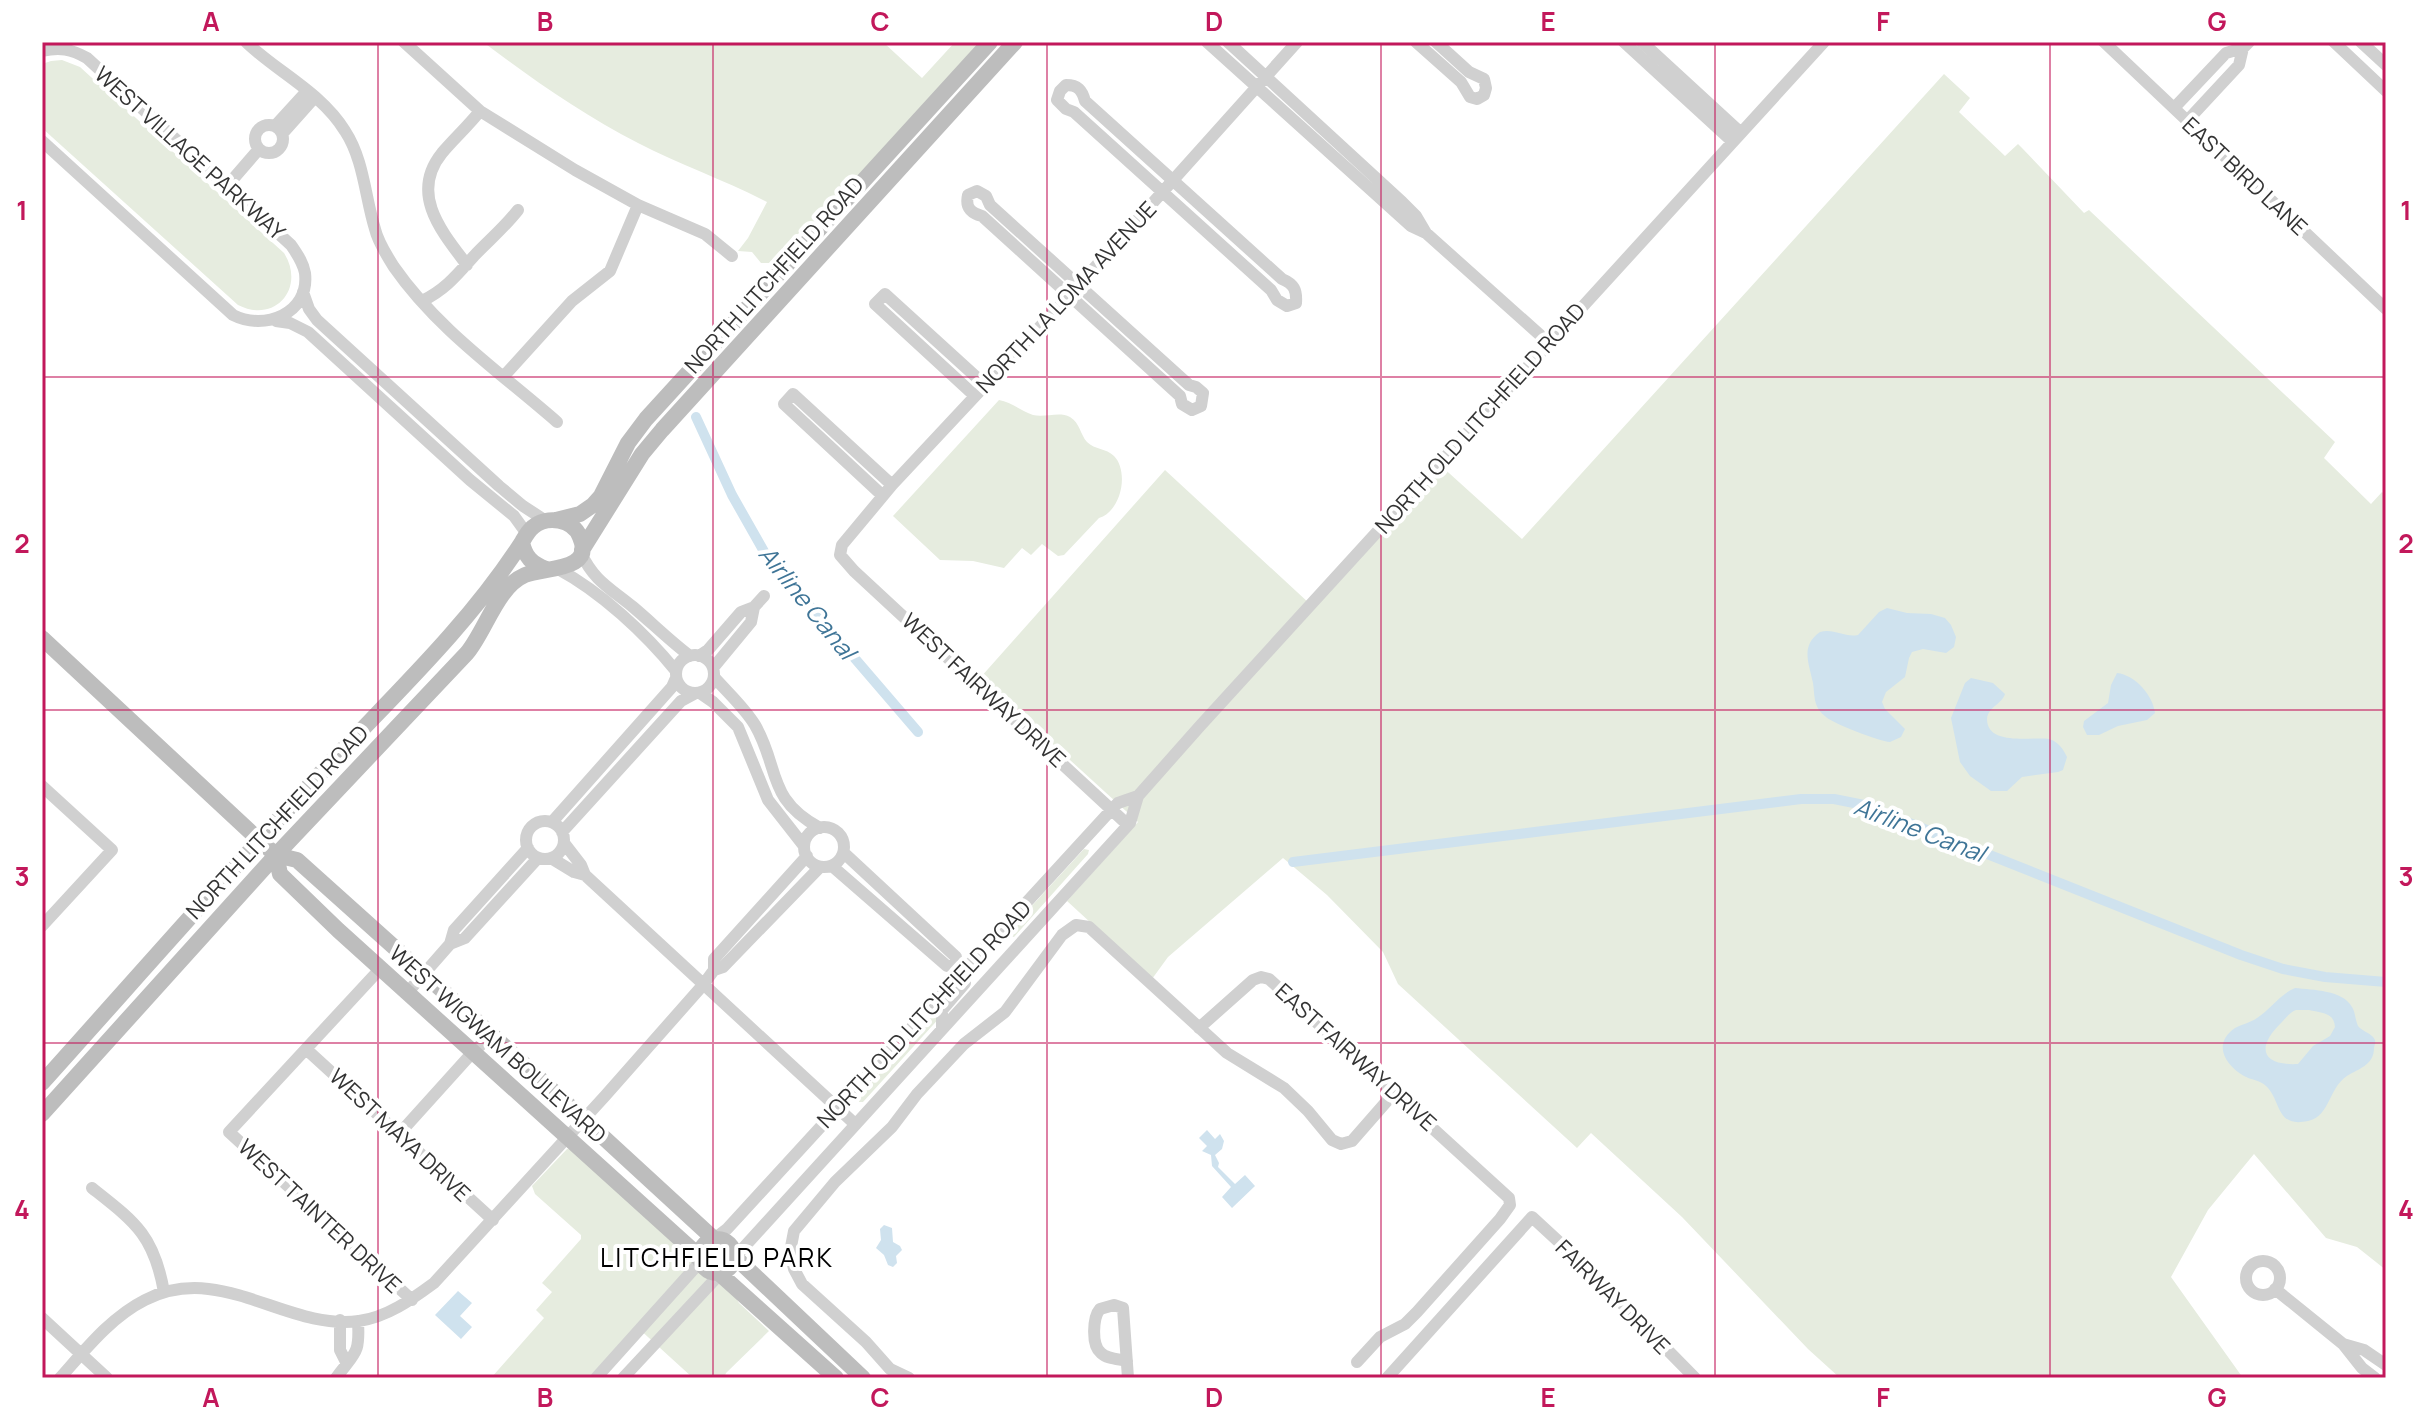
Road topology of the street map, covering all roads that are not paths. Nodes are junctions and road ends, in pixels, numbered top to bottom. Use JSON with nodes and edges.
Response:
{"nodes":[{"id":1,"x":246,"y":42,"type":"edge"},
{"id":2,"x":404,"y":42,"type":"edge"},
{"id":3,"x":990,"y":42,"type":"edge"},
{"id":4,"x":1015,"y":42,"type":"edge"},
{"id":5,"x":1207,"y":42,"type":"edge"},
{"id":6,"x":1228,"y":42,"type":"edge"},
{"id":7,"x":1297,"y":42,"type":"edge"},
{"id":8,"x":1436,"y":42,"type":"edge"},
{"id":9,"x":1624,"y":42,"type":"edge"},
{"id":10,"x":1824,"y":42,"type":"edge"},
{"id":11,"x":2104,"y":42,"type":"edge"},
{"id":12,"x":2334,"y":42,"type":"edge"},
{"id":13,"x":1418,"y":43,"type":"edge"},
{"id":14,"x":2246,"y":45,"type":"edge"},
{"id":15,"x":2364,"y":45,"type":"edge"},
{"id":16,"x":1643,"y":48,"type":"edge"},
{"id":17,"x":42,"y":51,"type":"edge"},
{"id":18,"x":2355,"y":62,"type":"junction"},
{"id":19,"x":2386,"y":65,"type":"edge"},
{"id":20,"x":1266,"y":76,"type":"junction"},
{"id":21,"x":1257,"y":87,"type":"junction"},
{"id":22,"x":2386,"y":91,"type":"edge"},
{"id":23,"x":311,"y":94,"type":"junction"},
{"id":24,"x":2174,"y":108,"type":"junction"},
{"id":25,"x":480,"y":111,"type":"junction"},
{"id":26,"x":2187,"y":121,"type":"junction"},
{"id":27,"x":279,"y":130,"type":"junction"},
{"id":28,"x":1118,"y":131,"type":"junction"},
{"id":29,"x":1737,"y":138,"type":"junction"},
{"id":30,"x":42,"y":141,"type":"edge"},
{"id":31,"x":1108,"y":142,"type":"junction"},
{"id":32,"x":259,"y":149,"type":"junction"},
{"id":33,"x":1338,"y":152,"type":"junction"},
{"id":34,"x":1173,"y":181,"type":"junction"},
{"id":35,"x":227,"y":186,"type":"junction"},
{"id":36,"x":1163,"y":191,"type":"junction"},
{"id":37,"x":638,"y":205,"type":"junction"},
{"id":38,"x":518,"y":210,"type":"dead end"},
{"id":39,"x":1019,"y":240,"type":"dead end"},
{"id":40,"x":1239,"y":240,"type":"junction"},
{"id":41,"x":1229,"y":251,"type":"junction"},
{"id":42,"x":732,"y":256,"type":"dead end"},
{"id":43,"x":467,"y":265,"type":"junction"},
{"id":44,"x":1075,"y":290,"type":"junction"},
{"id":45,"x":303,"y":292,"type":"junction"},
{"id":46,"x":422,"y":301,"type":"junction"},
{"id":47,"x":2386,"y":309,"type":"edge"},
{"id":48,"x":273,"y":321,"type":"junction"},
{"id":49,"x":933,"y":338,"type":"junction"},
{"id":50,"x":1549,"y":343,"type":"junction"},
{"id":51,"x":923,"y":348,"type":"junction"},
{"id":52,"x":1140,"y":350,"type":"junction"},
{"id":53,"x":358,"y":358,"type":"junction"},
{"id":54,"x":348,"y":369,"type":"junction"},
{"id":55,"x":504,"y":376,"type":"junction"},
{"id":56,"x":985,"y":385,"type":"junction"},
{"id":57,"x":975,"y":396,"type":"junction"},
{"id":58,"x":557,"y":422,"type":"dead end"},
{"id":59,"x":842,"y":439,"type":"junction"},
{"id":60,"x":635,"y":448,"type":"junction"},
{"id":61,"x":833,"y":450,"type":"junction"},
{"id":62,"x":892,"y":485,"type":"junction"},
{"id":63,"x":883,"y":496,"type":"junction"},
{"id":64,"x":551,"y":521,"type":"junction"},
{"id":65,"x":524,"y":538,"type":"junction"},
{"id":66,"x":582,"y":552,"type":"junction"},
{"id":67,"x":840,"y":555,"type":"joint"},
{"id":68,"x":552,"y":569,"type":"junction"},
{"id":69,"x":764,"y":596,"type":"dead end"},
{"id":70,"x":754,"y":607,"type":"junction"},
{"id":71,"x":42,"y":638,"type":"edge"},
{"id":72,"x":695,"y":656,"type":"junction"},
{"id":73,"x":714,"y":673,"type":"junction"},
{"id":74,"x":676,"y":675,"type":"junction"},
{"id":75,"x":697,"y":693,"type":"junction"},
{"id":76,"x":42,"y":786,"type":"edge"},
{"id":77,"x":1138,"y":796,"type":"junction"},
{"id":78,"x":1113,"y":808,"type":"junction"},
{"id":79,"x":552,"y":822,"type":"junction"},
{"id":80,"x":1128,"y":825,"type":"junction"},
{"id":81,"x":820,"y":828,"type":"junction"},
{"id":82,"x":563,"y":838,"type":"junction"},
{"id":83,"x":260,"y":841,"type":"junction"},
{"id":84,"x":528,"y":848,"type":"junction"},
{"id":85,"x":806,"y":851,"type":"junction"},
{"id":86,"x":844,"y":853,"type":"junction"},
{"id":87,"x":276,"y":855,"type":"junction"},
{"id":88,"x":544,"y":858,"type":"junction"},
{"id":89,"x":826,"y":866,"type":"junction"},
{"id":90,"x":585,"y":875,"type":"junction"},
{"id":91,"x":42,"y":926,"type":"edge"},
{"id":92,"x":450,"y":944,"type":"junction"},
{"id":93,"x":380,"y":969,"type":"junction"},
{"id":94,"x":960,"y":969,"type":"junction"},
{"id":95,"x":714,"y":970,"type":"junction"},
{"id":96,"x":424,"y":974,"type":"junction"},
{"id":97,"x":703,"y":985,"type":"junction"},
{"id":98,"x":407,"y":993,"type":"junction"},
{"id":99,"x":1199,"y":1028,"type":"junction"},
{"id":100,"x":942,"y":1029,"type":"junction"},
{"id":101,"x":492,"y":1035,"type":"junction"},
{"id":102,"x":306,"y":1049,"type":"junction"},
{"id":103,"x":473,"y":1052,"type":"junction"},
{"id":104,"x":42,"y":1083,"type":"edge"},
{"id":105,"x":1394,"y":1093,"type":"junction"},
{"id":106,"x":838,"y":1108,"type":"junction"},
{"id":107,"x":42,"y":1114,"type":"edge"},
{"id":108,"x":855,"y":1124,"type":"junction"},
{"id":109,"x":577,"y":1127,"type":"junction"},
{"id":110,"x":399,"y":1134,"type":"junction"},
{"id":111,"x":92,"y":1188,"type":"dead end"},
{"id":112,"x":493,"y":1220,"type":"junction"},
{"id":113,"x":714,"y":1239,"type":"junction"},
{"id":114,"x":735,"y":1257,"type":"junction"},
{"id":115,"x":701,"y":1261,"type":"junction"},
{"id":116,"x":720,"y":1274,"type":"junction"},
{"id":117,"x":2275,"y":1289,"type":"dead end"},
{"id":118,"x":164,"y":1292,"type":"junction"},
{"id":119,"x":412,"y":1300,"type":"junction"},
{"id":120,"x":42,"y":1318,"type":"edge"},
{"id":121,"x":340,"y":1320,"type":"junction"},
{"id":122,"x":358,"y":1321,"type":"junction"},
{"id":123,"x":2343,"y":1344,"type":"junction"},
{"id":124,"x":82,"y":1354,"type":"junction"},
{"id":125,"x":1127,"y":1361,"type":"junction"},
{"id":126,"x":346,"y":1362,"type":"junction"},
{"id":127,"x":1357,"y":1362,"type":"dead end"},
{"id":128,"x":2386,"y":1365,"type":"edge"},
{"id":129,"x":60,"y":1378,"type":"edge"},
{"id":130,"x":107,"y":1378,"type":"edge"},
{"id":131,"x":336,"y":1378,"type":"edge"},
{"id":132,"x":596,"y":1378,"type":"edge"},
{"id":133,"x":623,"y":1378,"type":"edge"},
{"id":134,"x":836,"y":1378,"type":"edge"},
{"id":135,"x":863,"y":1378,"type":"edge"},
{"id":136,"x":909,"y":1378,"type":"edge"},
{"id":137,"x":1128,"y":1378,"type":"edge"},
{"id":138,"x":1387,"y":1378,"type":"edge"},
{"id":139,"x":1695,"y":1378,"type":"edge"},
{"id":140,"x":2375,"y":1378,"type":"edge"}],
"edges":[{"from":1,"to":23,"type":"street"},
{"from":2,"to":25,"type":"street"},
{"from":3,"to":60,"type":"main road","name":"NORTH LITCHFIELD ROAD"},
{"from":4,"to":60,"type":"main road","name":"NORTH LITCHFIELD ROAD"},
{"from":5,"to":21,"type":"street"},
{"from":6,"to":20,"type":"street"},
{"from":7,"to":20,"type":"street","name":"NORTH LA LOMA AVENUE"},
{"from":8,"to":13,"type":"street"},
{"from":9,"to":16,"type":"street"},
{"from":10,"to":29,"type":"street","name":"NORTH OLD LITCHFIELD ROAD"},
{"from":11,"to":24,"type":"street","name":"EAST BIRD LANE"},
{"from":12,"to":18,"type":"street"},
{"from":14,"to":24,"type":"street"},
{"from":14,"to":26,"type":"street"},
{"from":15,"to":18,"type":"street"},
{"from":15,"to":19,"type":"street"},
{"from":16,"to":29,"type":"street"},
{"from":17,"to":35,"type":"street","name":"WEST VILLAGE PARKWAY"},
{"from":18,"to":22,"type":"street"},
{"from":20,"to":21,"type":"street","name":"NORTH LA LOMA AVENUE"},
{"from":20,"to":33,"type":"street"},
{"from":21,"to":33,"type":"street"},
{"from":21,"to":34,"type":"street","name":"NORTH LA LOMA AVENUE"},
{"from":23,"to":27,"type":"street"},
{"from":23,"to":46,"type":"street"},
{"from":24,"to":26,"type":"street","name":"EAST BIRD LANE"},
{"from":25,"to":37,"type":"street"},
{"from":25,"to":43,"type":"street"},
{"from":26,"to":47,"type":"street","name":"EAST BIRD LANE"},
{"from":27,"to":32,"type":"street"},
{"from":27,"to":32,"type":"street"},
{"from":28,"to":31,"type":"street"},
{"from":28,"to":31,"type":"street"},
{"from":28,"to":34,"type":"street"},
{"from":29,"to":50,"type":"street","name":"NORTH OLD LITCHFIELD ROAD"},
{"from":30,"to":48,"type":"street"},
{"from":31,"to":36,"type":"street"},
{"from":32,"to":35,"type":"street"},
{"from":33,"to":50,"type":"street"},
{"from":34,"to":36,"type":"street","name":"NORTH LA LOMA AVENUE"},
{"from":34,"to":40,"type":"street"},
{"from":35,"to":45,"type":"street","name":"WEST VILLAGE PARKWAY"},
{"from":36,"to":41,"type":"street"},
{"from":36,"to":44,"type":"street","name":"NORTH LA LOMA AVENUE"},
{"from":37,"to":42,"type":"street"},
{"from":37,"to":55,"type":"street"},
{"from":38,"to":43,"type":"street"},
{"from":39,"to":44,"type":"street"},
{"from":40,"to":41,"type":"street"},
{"from":40,"to":41,"type":"street"},
{"from":43,"to":46,"type":"street"},
{"from":44,"to":52,"type":"street"},
{"from":44,"to":56,"type":"street","name":"NORTH LA LOMA AVENUE"},
{"from":45,"to":48,"type":"street"},
{"from":45,"to":53,"type":"street","name":"WEST VILLAGE PARKWAY"},
{"from":46,"to":55,"type":"street"},
{"from":48,"to":54,"type":"street"},
{"from":49,"to":51,"type":"street"},
{"from":49,"to":51,"type":"street"},
{"from":49,"to":56,"type":"street"},
{"from":50,"to":77,"type":"street","name":"NORTH OLD LITCHFIELD ROAD"},
{"from":51,"to":57,"type":"street"},
{"from":52,"to":52,"type":"street"},
{"from":53,"to":54,"type":"street"},
{"from":53,"to":64,"type":"street","name":"WEST VILLAGE PARKWAY"},
{"from":54,"to":65,"type":"street"},
{"from":55,"to":58,"type":"street"},
{"from":56,"to":57,"type":"street","name":"NORTH LA LOMA AVENUE"},
{"from":57,"to":62,"type":"street","name":"NORTH LA LOMA AVENUE"},
{"from":59,"to":61,"type":"street"},
{"from":59,"to":61,"type":"street"},
{"from":59,"to":62,"type":"street"},
{"from":60,"to":64,"type":"main road","name":"NORTH LITCHFIELD ROAD"},
{"from":60,"to":66,"type":"main road","name":"NORTH LITCHFIELD ROAD"},
{"from":61,"to":63,"type":"street"},
{"from":62,"to":63,"type":"street","name":"NORTH LA LOMA AVENUE"},
{"from":63,"to":67,"type":"street","name":"NORTH LA LOMA AVENUE"},
{"from":64,"to":65,"type":"main road"},
{"from":64,"to":66,"type":"main road"},
{"from":65,"to":68,"type":"main road"},
{"from":65,"to":83,"type":"main road","name":"NORTH LITCHFIELD ROAD"},
{"from":66,"to":68,"type":"main road"},
{"from":66,"to":72,"type":"street"},
{"from":67,"to":78,"type":"street","name":"WEST FAIRWAY DRIVE"},
{"from":68,"to":74,"type":"street"},
{"from":68,"to":87,"type":"main road","name":"NORTH LITCHFIELD ROAD"},
{"from":69,"to":70,"type":"street"},
{"from":70,"to":72,"type":"street"},
{"from":70,"to":73,"type":"street"},
{"from":71,"to":83,"type":"main road","name":"WEST WIGWAM BOULEVARD"},
{"from":72,"to":73,"type":"street"},
{"from":72,"to":74,"type":"street"},
{"from":73,"to":75,"type":"street"},
{"from":73,"to":81,"type":"street"},
{"from":74,"to":75,"type":"street"},
{"from":74,"to":79,"type":"street"},
{"from":75,"to":82,"type":"street"},
{"from":75,"to":85,"type":"street"},
{"from":76,"to":91,"type":"street"},
{"from":77,"to":78,"type":"street","name":"NORTH OLD LITCHFIELD ROAD"},
{"from":77,"to":80,"type":"street","name":"NORTH OLD LITCHFIELD ROAD"},
{"from":78,"to":80,"type":"street","name":"WEST FAIRWAY DRIVE"},
{"from":78,"to":94,"type":"street","name":"NORTH OLD LITCHFIELD ROAD"},
{"from":79,"to":82,"type":"street"},
{"from":79,"to":84,"type":"street"},
{"from":80,"to":100,"type":"street","name":"NORTH OLD LITCHFIELD ROAD"},
{"from":81,"to":85,"type":"street"},
{"from":81,"to":86,"type":"street"},
{"from":82,"to":88,"type":"street"},
{"from":82,"to":90,"type":"street"},
{"from":83,"to":87,"type":"main road","name":"WEST WIGWAM BOULEVARD"},
{"from":83,"to":104,"type":"main road","name":"NORTH LITCHFIELD ROAD"},
{"from":84,"to":88,"type":"street"},
{"from":84,"to":92,"type":"street"},
{"from":85,"to":89,"type":"street"},
{"from":85,"to":95,"type":"street"},
{"from":86,"to":89,"type":"street"},
{"from":86,"to":94,"type":"street"},
{"from":87,"to":93,"type":"main road","name":"WEST WIGWAM BOULEVARD"},
{"from":87,"to":96,"type":"main road","name":"WEST WIGWAM BOULEVARD"},
{"from":87,"to":107,"type":"main road","name":"NORTH LITCHFIELD ROAD"},
{"from":88,"to":90,"type":"street"},
{"from":88,"to":92,"type":"street"},
{"from":89,"to":94,"type":"street"},
{"from":89,"to":95,"type":"street"},
{"from":90,"to":97,"type":"street"},
{"from":92,"to":96,"type":"street"},
{"from":93,"to":98,"type":"main road","name":"WEST WIGWAM BOULEVARD"},
{"from":93,"to":102,"type":"street"},
{"from":94,"to":100,"type":"street"},
{"from":94,"to":106,"type":"street","name":"NORTH OLD LITCHFIELD ROAD"},
{"from":95,"to":97,"type":"street"},
{"from":96,"to":98,"type":"street"},
{"from":96,"to":101,"type":"main road","name":"WEST WIGWAM BOULEVARD"},
{"from":97,"to":106,"type":"street"},
{"from":97,"to":109,"type":"street"},
{"from":98,"to":103,"type":"main road","name":"WEST WIGWAM BOULEVARD"},
{"from":99,"to":105,"type":"street","name":"EAST FAIRWAY DRIVE"},
{"from":99,"to":105,"type":"street"},
{"from":99,"to":136,"type":"street"},
{"from":100,"to":108,"type":"street","name":"NORTH OLD LITCHFIELD ROAD"},
{"from":101,"to":103,"type":"street"},
{"from":101,"to":109,"type":"main road","name":"WEST WIGWAM BOULEVARD"},
{"from":102,"to":110,"type":"street","name":"WEST MAYA DRIVE"},
{"from":102,"to":119,"type":"street","name":"WEST TAINTER DRIVE"},
{"from":103,"to":109,"type":"main road","name":"WEST WIGWAM BOULEVARD"},
{"from":103,"to":110,"type":"street"},
{"from":105,"to":127,"type":"street","name":"EAST FAIRWAY DRIVE"},
{"from":106,"to":108,"type":"street"},
{"from":106,"to":113,"type":"street","name":"NORTH OLD LITCHFIELD ROAD"},
{"from":108,"to":114,"type":"street","name":"NORTH OLD LITCHFIELD ROAD"},
{"from":109,"to":112,"type":"street"},
{"from":109,"to":113,"type":"main road","name":"WEST WIGWAM BOULEVARD"},
{"from":109,"to":115,"type":"main road","name":"WEST WIGWAM BOULEVARD"},
{"from":110,"to":112,"type":"street","name":"WEST MAYA DRIVE"},
{"from":111,"to":118,"type":"street"},
{"from":112,"to":119,"type":"street"},
{"from":113,"to":114,"type":"main road"},
{"from":113,"to":115,"type":"main road"},
{"from":114,"to":116,"type":"main road"},
{"from":114,"to":135,"type":"main road"},
{"from":115,"to":116,"type":"main road"},
{"from":115,"to":132,"type":"street"},
{"from":116,"to":133,"type":"street"},
{"from":116,"to":134,"type":"main road"},
{"from":117,"to":123,"type":"street"},
{"from":118,"to":121,"type":"street"},
{"from":118,"to":124,"type":"street"},
{"from":119,"to":122,"type":"street"},
{"from":120,"to":124,"type":"street"},
{"from":121,"to":122,"type":"street"},
{"from":121,"to":126,"type":"street"},
{"from":122,"to":126,"type":"street"},
{"from":123,"to":128,"type":"street"},
{"from":123,"to":140,"type":"street"},
{"from":124,"to":129,"type":"street"},
{"from":124,"to":130,"type":"street"},
{"from":125,"to":125,"type":"street"},
{"from":125,"to":137,"type":"street"},
{"from":126,"to":131,"type":"street"},
{"from":138,"to":139,"type":"street","name":"FAIRWAY DRIVE"}]}
